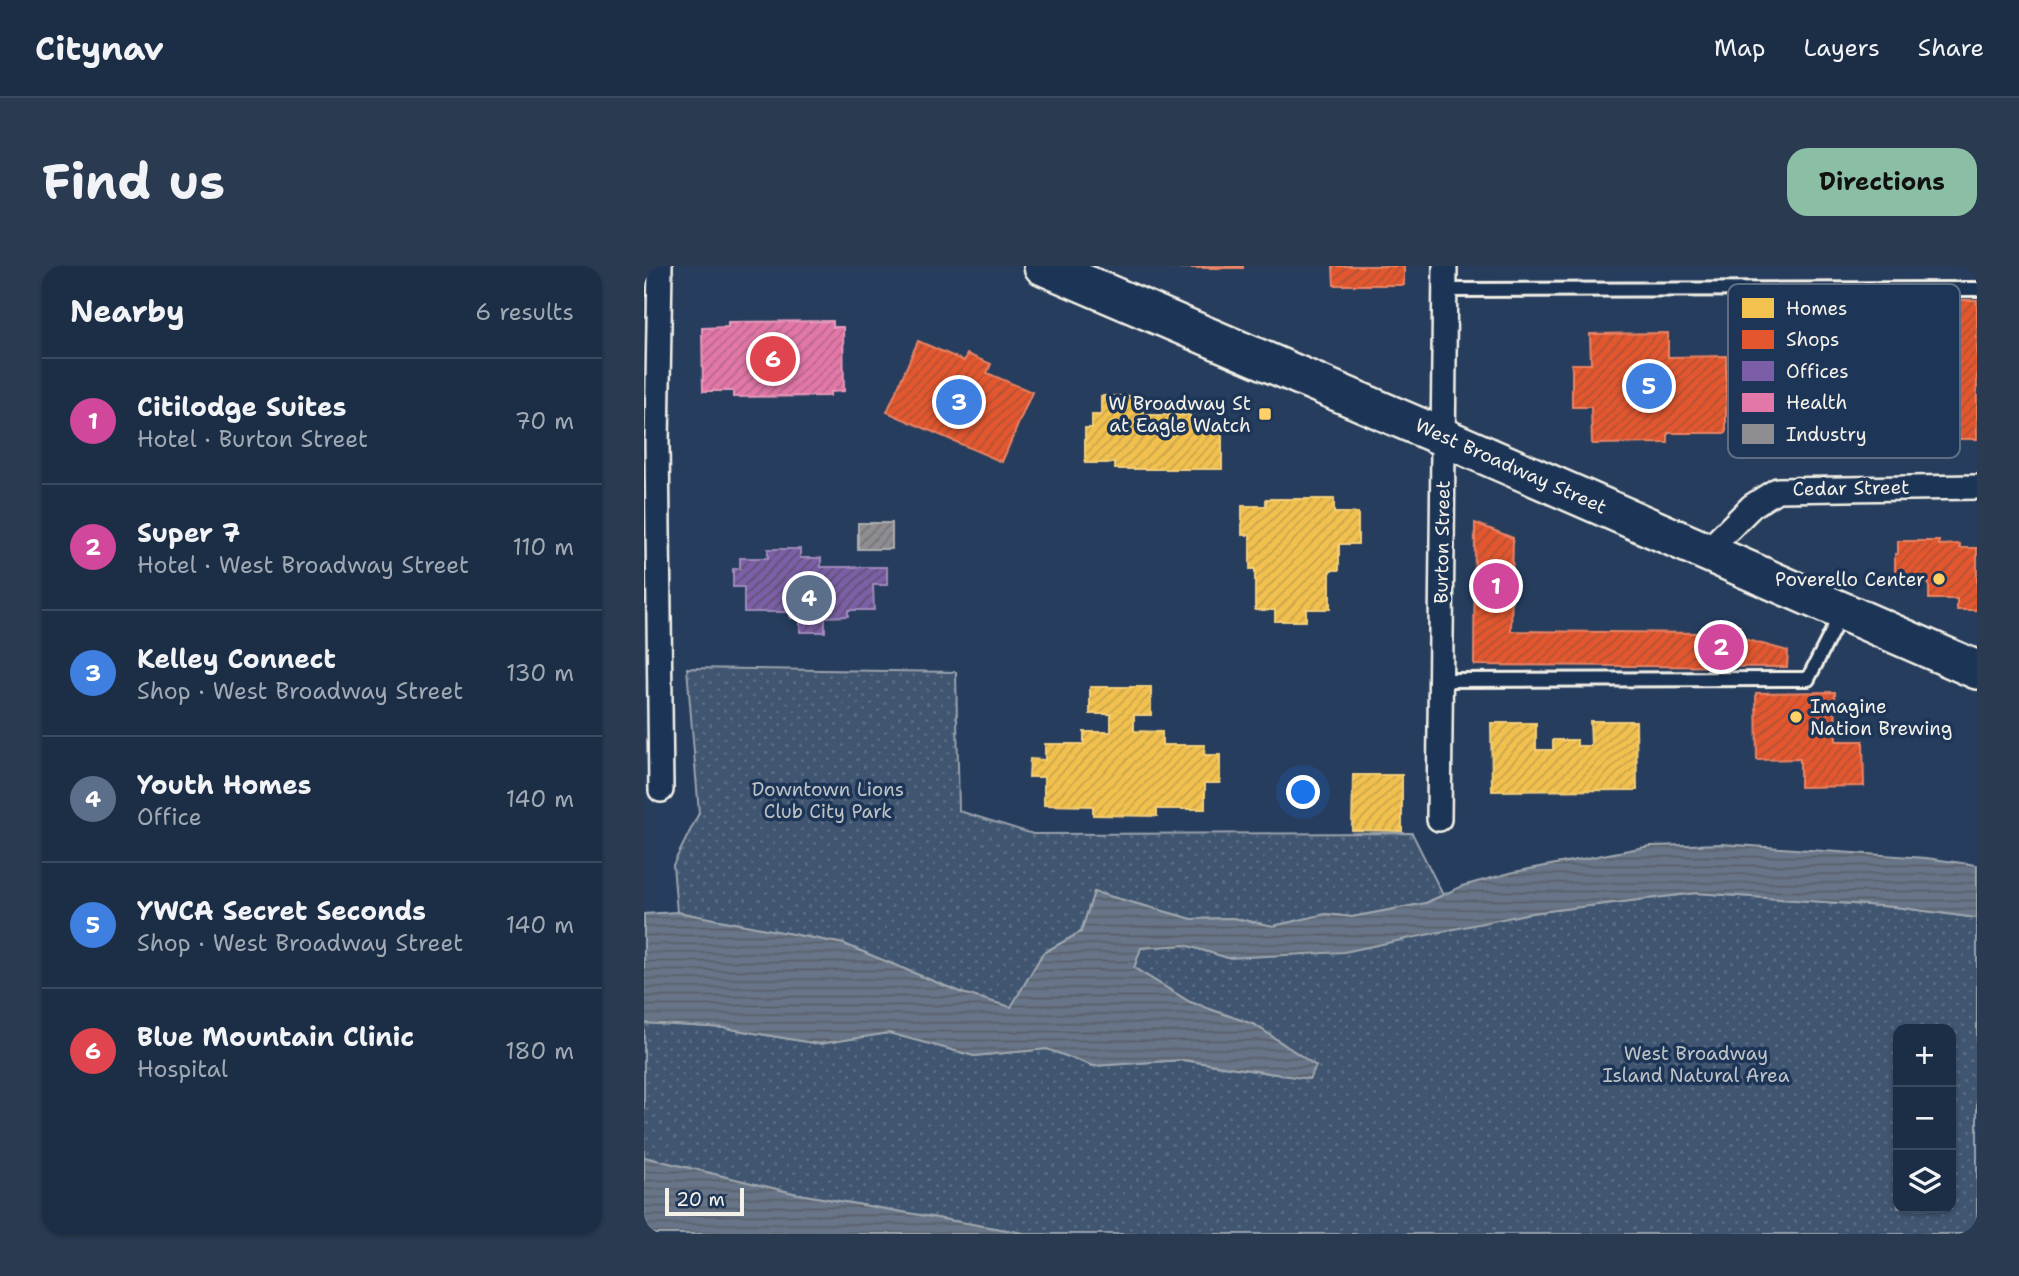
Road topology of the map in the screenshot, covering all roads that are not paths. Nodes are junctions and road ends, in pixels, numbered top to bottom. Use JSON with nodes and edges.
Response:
{"nodes":[{"id":1,"x":1043,"y":266,"type":"edge"},
{"id":2,"x":1444,"y":266,"type":"edge"},
{"id":3,"x":654,"y":281,"type":"edge"},
{"id":4,"x":1728,"y":289,"type":"edge"},
{"id":5,"x":1444,"y":290,"type":"junction"},
{"id":6,"x":1443,"y":437,"type":"junction"},
{"id":7,"x":651,"y":485,"type":"edge"},
{"id":8,"x":1977,"y":487,"type":"edge"},
{"id":9,"x":1706,"y":552,"type":"junction"},
{"id":10,"x":1843,"y":612,"type":"junction"},
{"id":11,"x":1977,"y":670,"type":"edge"},
{"id":12,"x":1440,"y":680,"type":"junction"},
{"id":13,"x":661,"y":790,"type":"dead end"},
{"id":14,"x":1439,"y":819,"type":"dead end"}],
"edges":[{"from":1,"to":6,"type":"main road","name":"West Broadway Street"},
{"from":2,"to":5,"type":"street","name":"Burton Street"},
{"from":3,"to":7,"type":"street"},
{"from":4,"to":5,"type":"lane"},
{"from":5,"to":6,"type":"street","name":"Burton Street"},
{"from":6,"to":9,"type":"main road","name":"West Broadway Street"},
{"from":6,"to":12,"type":"street","name":"Burton Street"},
{"from":7,"to":13,"type":"street"},
{"from":8,"to":9,"type":"street","name":"Cedar Street"},
{"from":9,"to":10,"type":"main road","name":"West Broadway Street"},
{"from":10,"to":11,"type":"main road","name":"West Broadway Street"},
{"from":10,"to":12,"type":"lane"},
{"from":12,"to":14,"type":"street","name":"Burton Street"}]}
